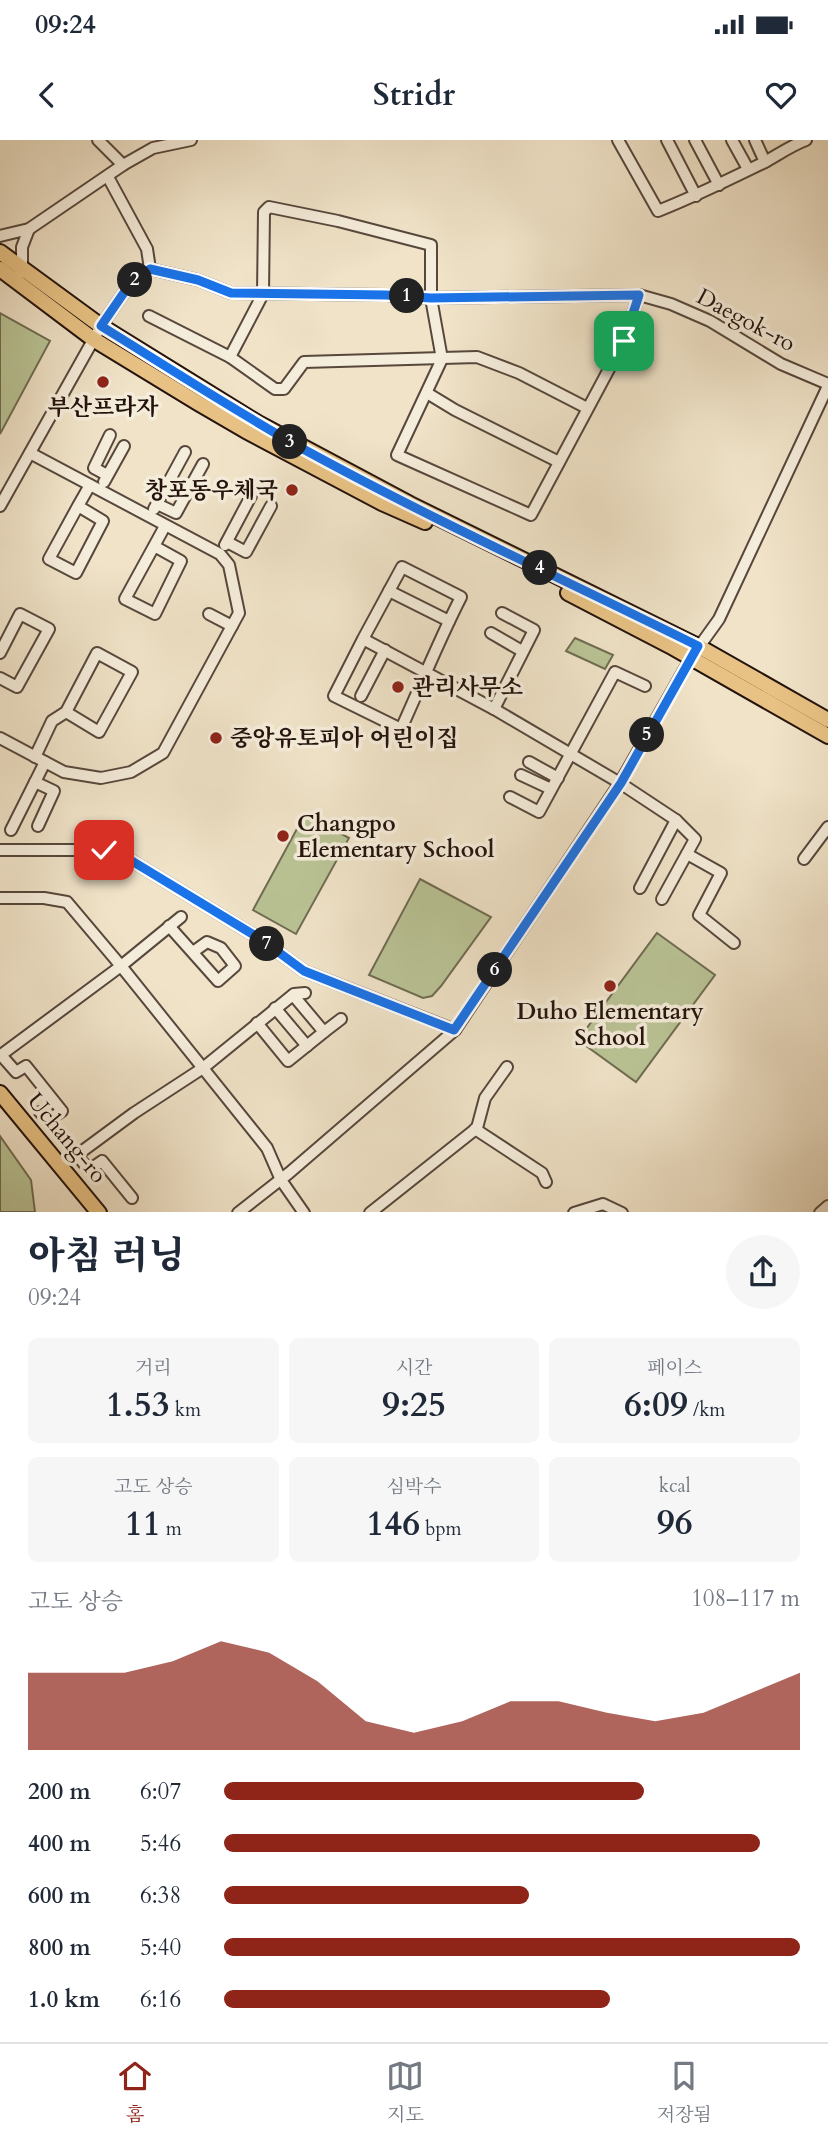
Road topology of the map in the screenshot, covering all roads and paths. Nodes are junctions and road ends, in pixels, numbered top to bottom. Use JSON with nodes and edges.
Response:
{"nodes":[{"id":1,"x":98,"y":140,"type":"edge"},
{"id":2,"x":191,"y":140,"type":"edge"},
{"id":3,"x":618,"y":140,"type":"edge"},
{"id":4,"x":667,"y":140,"type":"edge"},
{"id":5,"x":695,"y":140,"type":"edge"},
{"id":6,"x":732,"y":140,"type":"edge"},
{"id":7,"x":755,"y":140,"type":"edge"},
{"id":8,"x":806,"y":140,"type":"edge"},
{"id":9,"x":790,"y":143,"type":"edge"},
{"id":10,"x":152,"y":144,"type":"edge"},
{"id":11,"x":765,"y":162,"type":"junction"},
{"id":12,"x":123,"y":165,"type":"junction"},
{"id":13,"x":748,"y":169,"type":"junction"},
{"id":14,"x":108,"y":177,"type":"junction"},
{"id":15,"x":719,"y":185,"type":"junction"},
{"id":16,"x":696,"y":196,"type":"junction"},
{"id":17,"x":29,"y":229,"type":"junction"},
{"id":18,"x":0,"y":236,"type":"edge"},
{"id":19,"x":0,"y":252,"type":"edge"},
{"id":20,"x":0,"y":269,"type":"edge"},
{"id":21,"x":150,"y":269,"type":"junction"},
{"id":22,"x":18,"y":275,"type":"junction"},
{"id":23,"x":263,"y":294,"type":"junction"},
{"id":24,"x":639,"y":295,"type":"junction"},
{"id":25,"x":431,"y":298,"type":"junction"},
{"id":26,"x":149,"y":316,"type":"dead end"},
{"id":27,"x":97,"y":332,"type":"junction"},
{"id":28,"x":230,"y":357,"type":"junction"},
{"id":29,"x":442,"y":359,"type":"junction"},
{"id":30,"x":828,"y":385,"type":"edge"},
{"id":31,"x":427,"y":393,"type":"junction"},
{"id":32,"x":587,"y":408,"type":"junction"},
{"id":33,"x":110,"y":435,"type":"dead end"},
{"id":34,"x":124,"y":446,"type":"dead end"},
{"id":35,"x":185,"y":452,"type":"dead end"},
{"id":36,"x":30,"y":453,"type":"junction"},
{"id":37,"x":559,"y":462,"type":"junction"},
{"id":38,"x":203,"y":464,"type":"dead end"},
{"id":39,"x":107,"y":475,"type":"junction"},
{"id":40,"x":94,"y":488,"type":"junction"},
{"id":41,"x":251,"y":496,"type":"dead end"},
{"id":42,"x":157,"y":504,"type":"junction"},
{"id":43,"x":0,"y":506,"type":"edge"},
{"id":44,"x":78,"y":506,"type":"junction"},
{"id":45,"x":271,"y":506,"type":"dead end"},
{"id":46,"x":150,"y":518,"type":"junction"},
{"id":47,"x":165,"y":526,"type":"junction"},
{"id":48,"x":227,"y":542,"type":"junction"},
{"id":49,"x":154,"y":545,"type":"junction"},
{"id":50,"x":220,"y":554,"type":"junction"},
{"id":51,"x":389,"y":591,"type":"junction"},
{"id":52,"x":209,"y":614,"type":"dead end"},
{"id":53,"x":502,"y":614,"type":"dead end"},
{"id":54,"x":449,"y":621,"type":"junction"},
{"id":55,"x":232,"y":626,"type":"junction"},
{"id":56,"x":491,"y":633,"type":"dead end"},
{"id":57,"x":363,"y":639,"type":"junction"},
{"id":58,"x":385,"y":650,"type":"junction"},
{"id":59,"x":522,"y":651,"type":"junction"},
{"id":60,"x":694,"y":652,"type":"junction"},
{"id":61,"x":0,"y":653,"type":"edge"},
{"id":62,"x":427,"y":671,"type":"junction"},
{"id":63,"x":0,"y":678,"type":"edge"},
{"id":64,"x":645,"y":686,"type":"dead end"},
{"id":65,"x":361,"y":696,"type":"dead end"},
{"id":66,"x":494,"y":709,"type":"junction"},
{"id":67,"x":66,"y":712,"type":"junction"},
{"id":68,"x":828,"y":720,"type":"edge"},
{"id":69,"x":828,"y":736,"type":"edge"},
{"id":70,"x":0,"y":738,"type":"edge"},
{"id":71,"x":570,"y":756,"type":"junction"},
{"id":72,"x":40,"y":759,"type":"junction"},
{"id":73,"x":529,"y":762,"type":"dead end"},
{"id":74,"x":521,"y":775,"type":"dead end"},
{"id":75,"x":558,"y":778,"type":"junction"},
{"id":76,"x":35,"y":782,"type":"junction"},
{"id":77,"x":621,"y":783,"type":"junction"},
{"id":78,"x":551,"y":789,"type":"junction"},
{"id":79,"x":510,"y":797,"type":"dead end"},
{"id":80,"x":676,"y":820,"type":"junction"},
{"id":81,"x":38,"y":826,"type":"dead end"},
{"id":82,"x":828,"y":827,"type":"edge"},
{"id":83,"x":12,"y":830,"type":"dead end"},
{"id":84,"x":0,"y":850,"type":"edge"},
{"id":85,"x":687,"y":854,"type":"junction"},
{"id":86,"x":0,"y":858,"type":"edge"},
{"id":87,"x":804,"y":859,"type":"dead end"},
{"id":88,"x":640,"y":888,"type":"dead end"},
{"id":89,"x":0,"y":898,"type":"edge"},
{"id":90,"x":662,"y":899,"type":"dead end"},
{"id":91,"x":181,"y":917,"type":"dead end"},
{"id":92,"x":169,"y":926,"type":"junction"},
{"id":93,"x":734,"y":943,"type":"dead end"},
{"id":94,"x":193,"y":952,"type":"dead end"},
{"id":95,"x":121,"y":966,"type":"junction"},
{"id":96,"x":305,"y":993,"type":"dead end"},
{"id":97,"x":293,"y":995,"type":"junction"},
{"id":98,"x":275,"y":1009,"type":"junction"},
{"id":99,"x":341,"y":1019,"type":"dead end"},
{"id":100,"x":257,"y":1023,"type":"junction"},
{"id":101,"x":454,"y":1030,"type":"junction"},
{"id":102,"x":324,"y":1032,"type":"junction"},
{"id":103,"x":307,"y":1046,"type":"junction"},
{"id":104,"x":507,"y":1067,"type":"dead end"},
{"id":105,"x":203,"y":1068,"type":"junction"},
{"id":106,"x":0,"y":1093,"type":"edge"},
{"id":107,"x":40,"y":1112,"type":"dead end"},
{"id":108,"x":475,"y":1129,"type":"junction"},
{"id":109,"x":281,"y":1180,"type":"junction"},
{"id":110,"x":546,"y":1182,"type":"dead end"},
{"id":111,"x":132,"y":1198,"type":"dead end"},
{"id":112,"x":375,"y":1211,"type":"edge"},
{"id":113,"x":98,"y":1212,"type":"edge"},
{"id":114,"x":240,"y":1212,"type":"edge"},
{"id":115,"x":303,"y":1212,"type":"edge"},
{"id":116,"x":577,"y":1212,"type":"edge"},
{"id":117,"x":620,"y":1212,"type":"edge"}],
"edges":[{"from":1,"to":12,"type":"street"},
{"from":2,"to":10,"type":"street"},
{"from":3,"to":16,"type":"street"},
{"from":4,"to":16,"type":"street"},
{"from":5,"to":15,"type":"street"},
{"from":6,"to":13,"type":"street"},
{"from":7,"to":11,"type":"street"},
{"from":8,"to":9,"type":"street"},
{"from":9,"to":11,"type":"street"},
{"from":10,"to":12,"type":"street"},
{"from":11,"to":13,"type":"street"},
{"from":12,"to":14,"type":"street"},
{"from":13,"to":15,"type":"street"},
{"from":14,"to":17,"type":"street"},
{"from":14,"to":21,"type":"street"},
{"from":15,"to":16,"type":"street"},
{"from":17,"to":18,"type":"street"},
{"from":17,"to":22,"type":"street"},
{"from":19,"to":22,"type":"main road"},
{"from":20,"to":22,"type":"main road"},
{"from":21,"to":23,"type":"street","name":"Daegok-ro"},
{"from":21,"to":27,"type":"street"},
{"from":22,"to":27,"type":"main road"},
{"from":23,"to":25,"type":"street","name":"Daegok-ro"},
{"from":23,"to":25,"type":"street"},
{"from":23,"to":28,"type":"street"},
{"from":24,"to":25,"type":"street","name":"Daegok-ro"},
{"from":24,"to":30,"type":"street","name":"Daegok-ro"},
{"from":24,"to":32,"type":"street"},
{"from":25,"to":29,"type":"street"},
{"from":26,"to":28,"type":"street"},
{"from":27,"to":36,"type":"street"},
{"from":27,"to":60,"type":"main road"},
{"from":28,"to":29,"type":"street"},
{"from":29,"to":31,"type":"street"},
{"from":29,"to":32,"type":"street"},
{"from":30,"to":60,"type":"street"},
{"from":31,"to":37,"type":"street"},
{"from":31,"to":37,"type":"street"},
{"from":32,"to":37,"type":"street"},
{"from":33,"to":39,"type":"street"},
{"from":34,"to":39,"type":"street"},
{"from":35,"to":42,"type":"street"},
{"from":36,"to":40,"type":"street"},
{"from":36,"to":43,"type":"street"},
{"from":38,"to":42,"type":"street"},
{"from":39,"to":40,"type":"street"},
{"from":40,"to":44,"type":"street"},
{"from":40,"to":46,"type":"street"},
{"from":41,"to":48,"type":"street"},
{"from":42,"to":46,"type":"street"},
{"from":44,"to":44,"type":"street"},
{"from":45,"to":48,"type":"street"},
{"from":46,"to":47,"type":"street"},
{"from":47,"to":49,"type":"street"},
{"from":47,"to":50,"type":"street"},
{"from":48,"to":50,"type":"street"},
{"from":49,"to":49,"type":"street"},
{"from":50,"to":55,"type":"street"},
{"from":51,"to":54,"type":"street"},
{"from":51,"to":54,"type":"street"},
{"from":51,"to":57,"type":"street"},
{"from":52,"to":55,"type":"street"},
{"from":53,"to":59,"type":"street"},
{"from":54,"to":62,"type":"street"},
{"from":55,"to":72,"type":"street"},
{"from":56,"to":59,"type":"street"},
{"from":57,"to":58,"type":"street"},
{"from":57,"to":62,"type":"street"},
{"from":58,"to":62,"type":"street"},
{"from":58,"to":65,"type":"street"},
{"from":59,"to":66,"type":"street"},
{"from":60,"to":68,"type":"main road"},
{"from":60,"to":69,"type":"main road"},
{"from":60,"to":77,"type":"street"},
{"from":61,"to":63,"type":"street"},
{"from":62,"to":66,"type":"street"},
{"from":64,"to":71,"type":"street"},
{"from":66,"to":71,"type":"street"},
{"from":67,"to":67,"type":"street"},
{"from":67,"to":72,"type":"street"},
{"from":70,"to":72,"type":"street"},
{"from":71,"to":75,"type":"street"},
{"from":71,"to":77,"type":"street"},
{"from":72,"to":76,"type":"street"},
{"from":73,"to":75,"type":"street"},
{"from":74,"to":78,"type":"street"},
{"from":75,"to":78,"type":"street"},
{"from":76,"to":81,"type":"street"},
{"from":76,"to":83,"type":"street"},
{"from":77,"to":80,"type":"street"},
{"from":77,"to":101,"type":"street"},
{"from":78,"to":79,"type":"street"},
{"from":80,"to":85,"type":"street"},
{"from":80,"to":88,"type":"street"},
{"from":82,"to":87,"type":"street"},
{"from":84,"to":86,"type":"street"},
{"from":84,"to":101,"type":"street"},
{"from":85,"to":90,"type":"street"},
{"from":85,"to":93,"type":"street"},
{"from":89,"to":95,"type":"street"},
{"from":91,"to":92,"type":"street"},
{"from":92,"to":94,"type":"street"},
{"from":92,"to":95,"type":"street"},
{"from":95,"to":105,"type":"street"},
{"from":95,"to":107,"type":"street"},
{"from":96,"to":97,"type":"street"},
{"from":97,"to":98,"type":"street"},
{"from":97,"to":102,"type":"street"},
{"from":98,"to":100,"type":"street"},
{"from":98,"to":103,"type":"street"},
{"from":99,"to":102,"type":"street"},
{"from":100,"to":103,"type":"street"},
{"from":100,"to":105,"type":"street"},
{"from":101,"to":109,"type":"street"},
{"from":102,"to":103,"type":"street"},
{"from":104,"to":108,"type":"street"},
{"from":105,"to":109,"type":"street"},
{"from":105,"to":111,"type":"street"},
{"from":106,"to":113,"type":"main road","name":"Uchang-ro"},
{"from":108,"to":110,"type":"street"},
{"from":108,"to":112,"type":"street"},
{"from":109,"to":114,"type":"street"},
{"from":109,"to":115,"type":"street"},
{"from":116,"to":117,"type":"street"}]}
